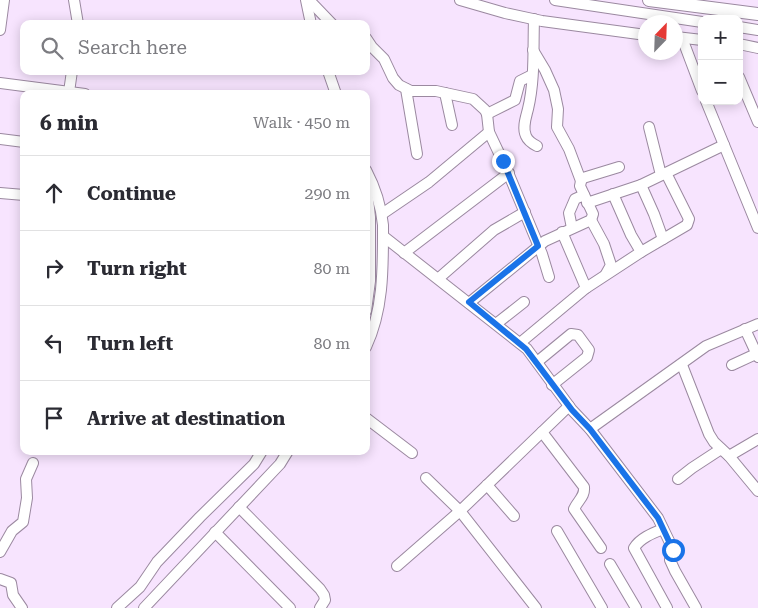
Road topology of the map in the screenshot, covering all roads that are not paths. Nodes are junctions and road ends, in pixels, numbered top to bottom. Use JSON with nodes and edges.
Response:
{"nodes":[{"id":1,"x":4,"y":0,"type":"edge"},
{"id":2,"x":74,"y":0,"type":"edge"},
{"id":3,"x":308,"y":0,"type":"edge"},
{"id":4,"x":460,"y":0,"type":"edge"},
{"id":5,"x":555,"y":0,"type":"edge"},
{"id":6,"x":649,"y":0,"type":"edge"},
{"id":7,"x":758,"y":14,"type":"edge"},
{"id":8,"x":534,"y":19,"type":"junction"},
{"id":9,"x":77,"y":20,"type":"edge"},
{"id":10,"x":310,"y":20,"type":"edge"},
{"id":11,"x":328,"y":20,"type":"edge"},
{"id":12,"x":698,"y":21,"type":"edge"},
{"id":13,"x":743,"y":28,"type":"edge"},
{"id":14,"x":0,"y":30,"type":"edge"},
{"id":15,"x":758,"y":30,"type":"edge"},
{"id":16,"x":638,"y":34,"type":"edge"},
{"id":17,"x":683,"y":38,"type":"edge"},
{"id":18,"x":698,"y":40,"type":"edge"},
{"id":19,"x":370,"y":44,"type":"edge"},
{"id":20,"x":743,"y":45,"type":"edge"},
{"id":21,"x":683,"y":47,"type":"edge"},
{"id":22,"x":758,"y":48,"type":"edge"},
{"id":23,"x":533,"y":50,"type":"junction"},
{"id":24,"x":71,"y":75,"type":"edge"},
{"id":25,"x":329,"y":75,"type":"edge"},
{"id":26,"x":532,"y":75,"type":"junction"},
{"id":27,"x":698,"y":82,"type":"edge"},
{"id":28,"x":0,"y":83,"type":"edge"},
{"id":29,"x":743,"y":87,"type":"edge"},
{"id":30,"x":406,"y":89,"type":"junction"},
{"id":31,"x":36,"y":90,"type":"edge"},
{"id":32,"x":69,"y":90,"type":"edge"},
{"id":33,"x":335,"y":90,"type":"edge"},
{"id":34,"x":445,"y":93,"type":"junction"},
{"id":35,"x":708,"y":105,"type":"edge"},
{"id":36,"x":487,"y":114,"type":"junction"},
{"id":37,"x":758,"y":122,"type":"edge"},
{"id":38,"x":452,"y":125,"type":"dead end"},
{"id":39,"x":649,"y":127,"type":"dead end"},
{"id":40,"x":488,"y":132,"type":"junction"},
{"id":41,"x":0,"y":139,"type":"edge"},
{"id":42,"x":20,"y":142,"type":"edge"},
{"id":43,"x":538,"y":146,"type":"dead end"},
{"id":44,"x":724,"y":146,"type":"junction"},
{"id":45,"x":417,"y":154,"type":"dead end"},
{"id":46,"x":619,"y":167,"type":"dead end"},
{"id":47,"x":509,"y":174,"type":"junction"},
{"id":48,"x":664,"y":174,"type":"junction"},
{"id":49,"x":370,"y":178,"type":"edge"},
{"id":50,"x":581,"y":181,"type":"junction"},
{"id":51,"x":640,"y":185,"type":"junction"},
{"id":52,"x":0,"y":193,"type":"edge"},
{"id":53,"x":613,"y":194,"type":"junction"},
{"id":54,"x":20,"y":195,"type":"edge"},
{"id":55,"x":586,"y":199,"type":"junction"},
{"id":56,"x":525,"y":212,"type":"junction"},
{"id":57,"x":382,"y":214,"type":"junction"},
{"id":58,"x":370,"y":217,"type":"edge"},
{"id":59,"x":592,"y":220,"type":"junction"},
{"id":60,"x":572,"y":228,"type":"junction"},
{"id":61,"x":758,"y":228,"type":"edge"},
{"id":62,"x":562,"y":232,"type":"junction"},
{"id":63,"x":383,"y":236,"type":"junction"},
{"id":64,"x":663,"y":239,"type":"junction"},
{"id":65,"x":538,"y":246,"type":"junction"},
{"id":66,"x":641,"y":252,"type":"junction"},
{"id":67,"x":404,"y":253,"type":"junction"},
{"id":68,"x":606,"y":275,"type":"junction"},
{"id":69,"x":549,"y":277,"type":"dead end"},
{"id":70,"x":438,"y":278,"type":"junction"},
{"id":71,"x":370,"y":282,"type":"edge"},
{"id":72,"x":586,"y":288,"type":"junction"},
{"id":73,"x":469,"y":302,"type":"junction"},
{"id":74,"x":524,"y":302,"type":"dead end"},
{"id":75,"x":496,"y":324,"type":"junction"},
{"id":76,"x":758,"y":324,"type":"edge"},
{"id":77,"x":746,"y":329,"type":"junction"},
{"id":78,"x":370,"y":339,"type":"edge"},
{"id":79,"x":520,"y":343,"type":"junction"},
{"id":80,"x":757,"y":355,"type":"edge"},
{"id":81,"x":537,"y":362,"type":"junction"},
{"id":82,"x":682,"y":365,"type":"junction"},
{"id":83,"x":732,"y":365,"type":"dead end"},
{"id":84,"x":552,"y":385,"type":"junction"},
{"id":85,"x":569,"y":406,"type":"junction"},
{"id":86,"x":370,"y":421,"type":"edge"},
{"id":87,"x":590,"y":429,"type":"junction"},
{"id":88,"x":542,"y":432,"type":"junction"},
{"id":89,"x":758,"y":440,"type":"edge"},
{"id":90,"x":725,"y":452,"type":"junction"},
{"id":91,"x":412,"y":453,"type":"dead end"},
{"id":92,"x":260,"y":455,"type":"edge"},
{"id":93,"x":286,"y":455,"type":"edge"},
{"id":94,"x":33,"y":463,"type":"dead end"},
{"id":95,"x":426,"y":478,"type":"dead end"},
{"id":96,"x":678,"y":479,"type":"dead end"},
{"id":97,"x":487,"y":485,"type":"junction"},
{"id":98,"x":758,"y":491,"type":"edge"},
{"id":99,"x":239,"y":507,"type":"junction"},
{"id":100,"x":460,"y":511,"type":"junction"},
{"id":101,"x":514,"y":516,"type":"dead end"},
{"id":102,"x":663,"y":529,"type":"junction"},
{"id":103,"x":557,"y":531,"type":"dead end"},
{"id":104,"x":215,"y":532,"type":"junction"},
{"id":105,"x":601,"y":548,"type":"dead end"},
{"id":106,"x":0,"y":552,"type":"edge"},
{"id":107,"x":610,"y":564,"type":"dead end"},
{"id":108,"x":398,"y":566,"type":"dead end"},
{"id":109,"x":0,"y":579,"type":"edge"},
{"id":110,"x":632,"y":606,"type":"edge"},
{"id":111,"x":22,"y":608,"type":"edge"},
{"id":112,"x":117,"y":608,"type":"edge"},
{"id":113,"x":144,"y":608,"type":"edge"},
{"id":114,"x":290,"y":608,"type":"edge"},
{"id":115,"x":320,"y":608,"type":"edge"},
{"id":116,"x":536,"y":608,"type":"edge"},
{"id":117,"x":602,"y":608,"type":"edge"},
{"id":118,"x":667,"y":608,"type":"edge"},
{"id":119,"x":695,"y":608,"type":"edge"}],
"edges":[{"from":1,"to":14,"type":"street"},
{"from":2,"to":9,"type":"street"},
{"from":3,"to":10,"type":"street"},
{"from":3,"to":11,"type":"street"},
{"from":4,"to":8,"type":"street"},
{"from":5,"to":12,"type":"street"},
{"from":6,"to":7,"type":"main road"},
{"from":8,"to":16,"type":"street"},
{"from":8,"to":23,"type":"street"},
{"from":13,"to":15,"type":"street"},
{"from":17,"to":18,"type":"street"},
{"from":19,"to":30,"type":"street"},
{"from":20,"to":22,"type":"street"},
{"from":21,"to":27,"type":"street"},
{"from":23,"to":26,"type":"street"},
{"from":23,"to":50,"type":"street"},
{"from":24,"to":32,"type":"street"},
{"from":25,"to":33,"type":"street"},
{"from":26,"to":36,"type":"street"},
{"from":26,"to":43,"type":"street"},
{"from":28,"to":31,"type":"street"},
{"from":29,"to":37,"type":"street"},
{"from":30,"to":34,"type":"street"},
{"from":30,"to":45,"type":"street"},
{"from":34,"to":36,"type":"street"},
{"from":34,"to":38,"type":"street"},
{"from":35,"to":44,"type":"street"},
{"from":36,"to":40,"type":"street"},
{"from":39,"to":48,"type":"street"},
{"from":40,"to":47,"type":"street"},
{"from":40,"to":57,"type":"street"},
{"from":41,"to":42,"type":"street"},
{"from":44,"to":48,"type":"street"},
{"from":44,"to":61,"type":"street"},
{"from":46,"to":50,"type":"street"},
{"from":47,"to":56,"type":"street"},
{"from":47,"to":67,"type":"street"},
{"from":48,"to":51,"type":"street"},
{"from":48,"to":64,"type":"street"},
{"from":49,"to":57,"type":"street"},
{"from":50,"to":55,"type":"street"},
{"from":51,"to":53,"type":"street"},
{"from":51,"to":64,"type":"street"},
{"from":52,"to":54,"type":"street"},
{"from":53,"to":55,"type":"street"},
{"from":53,"to":66,"type":"street"},
{"from":55,"to":59,"type":"street"},
{"from":55,"to":60,"type":"street"},
{"from":56,"to":65,"type":"street"},
{"from":56,"to":70,"type":"street"},
{"from":57,"to":63,"type":"street"},
{"from":58,"to":71,"type":"street"},
{"from":59,"to":60,"type":"street"},
{"from":59,"to":68,"type":"street"},
{"from":60,"to":62,"type":"street"},
{"from":62,"to":65,"type":"street"},
{"from":62,"to":72,"type":"street"},
{"from":63,"to":67,"type":"street"},
{"from":63,"to":78,"type":"street"},
{"from":64,"to":66,"type":"street"},
{"from":65,"to":69,"type":"street"},
{"from":65,"to":73,"type":"street"},
{"from":66,"to":68,"type":"street"},
{"from":67,"to":70,"type":"street"},
{"from":68,"to":72,"type":"street"},
{"from":70,"to":73,"type":"street"},
{"from":72,"to":79,"type":"street"},
{"from":73,"to":75,"type":"street"},
{"from":74,"to":75,"type":"street"},
{"from":75,"to":79,"type":"street"},
{"from":76,"to":77,"type":"street"},
{"from":77,"to":80,"type":"street"},
{"from":77,"to":82,"type":"street"},
{"from":79,"to":81,"type":"street"},
{"from":80,"to":83,"type":"street"},
{"from":81,"to":84,"type":"street"},
{"from":81,"to":84,"type":"street"},
{"from":82,"to":87,"type":"street"},
{"from":82,"to":90,"type":"street"},
{"from":84,"to":85,"type":"street"},
{"from":85,"to":87,"type":"street"},
{"from":85,"to":88,"type":"street"},
{"from":86,"to":91,"type":"street"},
{"from":87,"to":102,"type":"street"},
{"from":88,"to":97,"type":"street"},
{"from":88,"to":105,"type":"street"},
{"from":89,"to":90,"type":"street"},
{"from":90,"to":96,"type":"street"},
{"from":90,"to":98,"type":"street"},
{"from":92,"to":112,"type":"street"},
{"from":93,"to":99,"type":"street"},
{"from":94,"to":106,"type":"street"},
{"from":95,"to":100,"type":"street"},
{"from":97,"to":100,"type":"street"},
{"from":97,"to":101,"type":"street"},
{"from":99,"to":104,"type":"street"},
{"from":99,"to":115,"type":"street"},
{"from":100,"to":108,"type":"street"},
{"from":100,"to":116,"type":"street"},
{"from":102,"to":118,"type":"street"},
{"from":102,"to":119,"type":"street"},
{"from":103,"to":117,"type":"street"},
{"from":104,"to":113,"type":"street"},
{"from":104,"to":114,"type":"street"},
{"from":107,"to":110,"type":"street"},
{"from":109,"to":111,"type":"street"}]}
